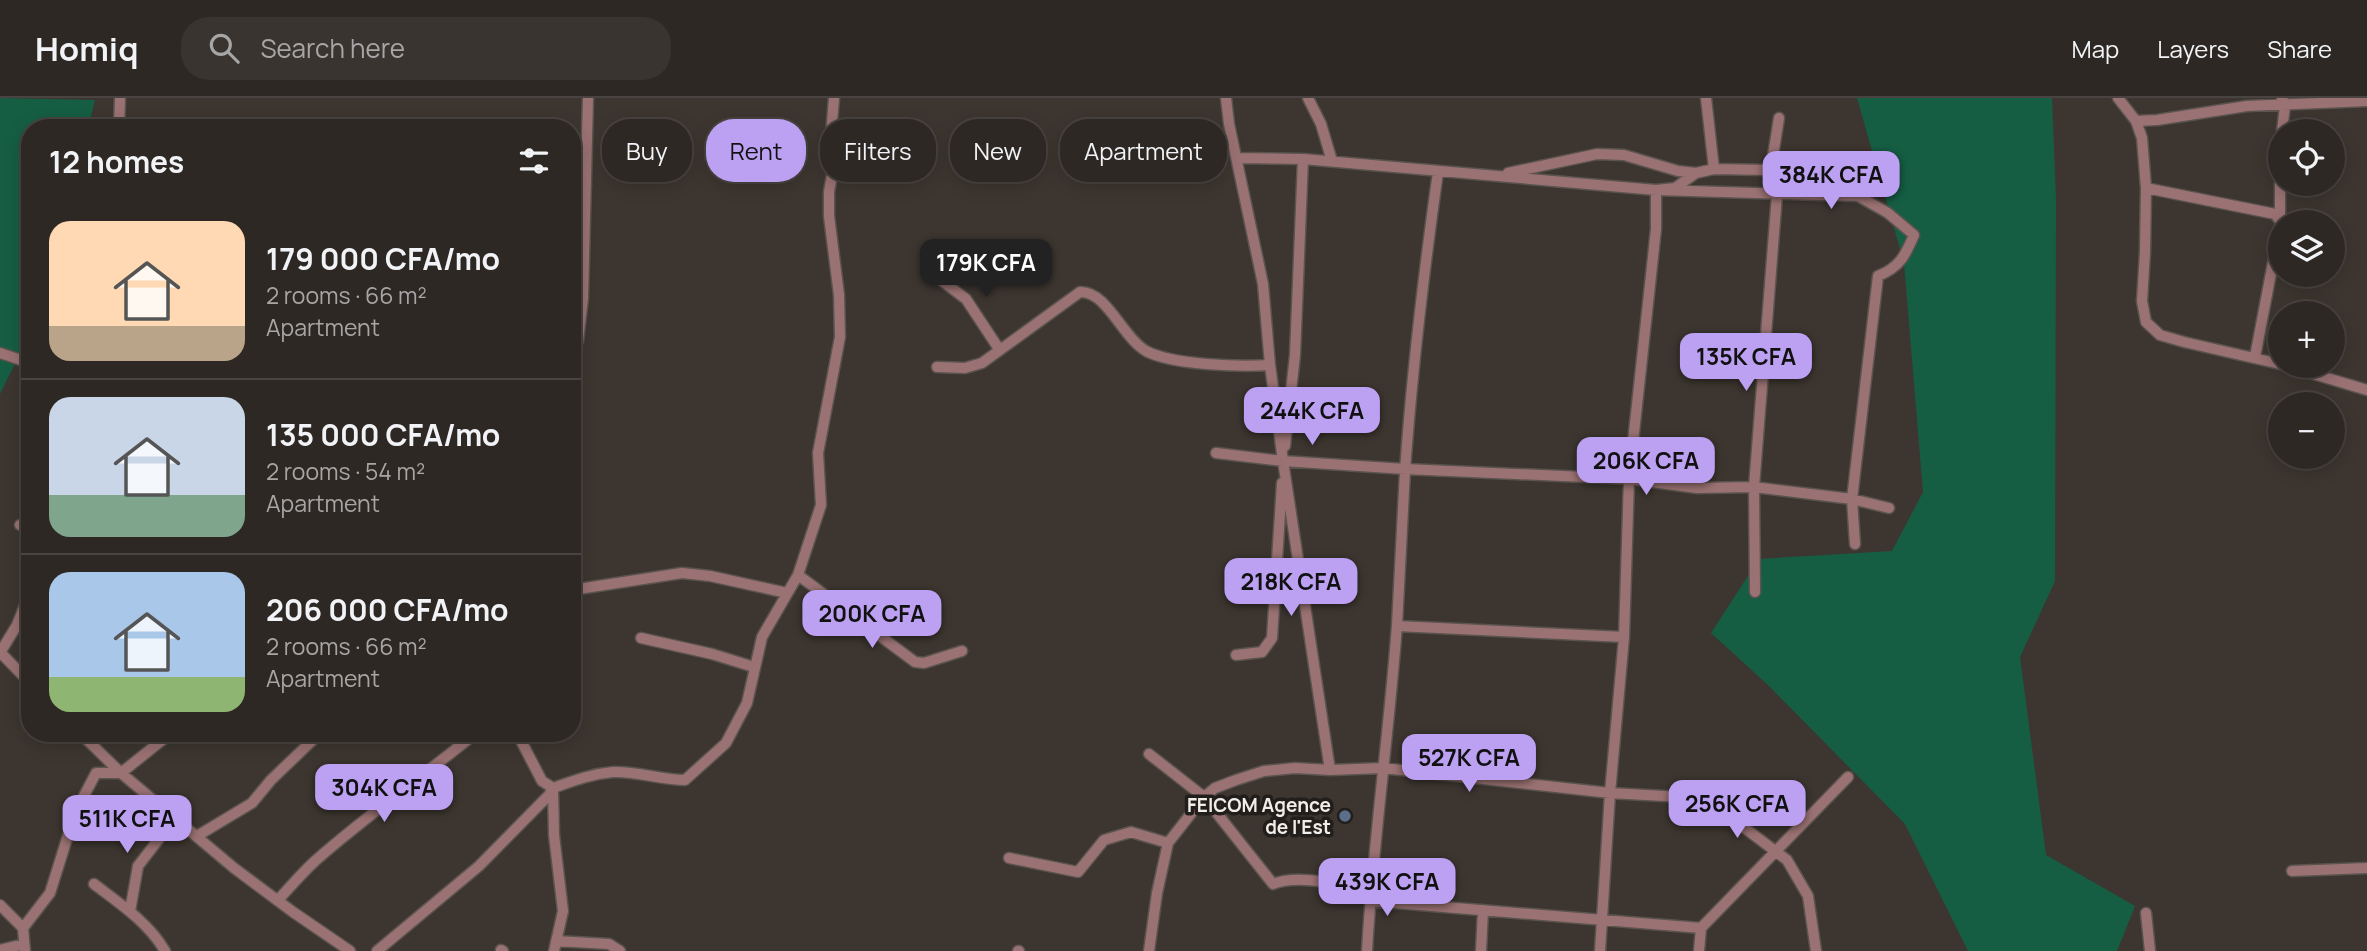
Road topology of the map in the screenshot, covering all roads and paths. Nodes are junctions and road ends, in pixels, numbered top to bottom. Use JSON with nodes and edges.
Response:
{"nodes":[{"id":1,"x":120,"y":98,"type":"edge"},
{"id":2,"x":588,"y":98,"type":"edge"},
{"id":3,"x":834,"y":98,"type":"edge"},
{"id":4,"x":1226,"y":98,"type":"edge"},
{"id":5,"x":1308,"y":98,"type":"edge"},
{"id":6,"x":1706,"y":98,"type":"edge"},
{"id":7,"x":2118,"y":98,"type":"edge"},
{"id":8,"x":2367,"y":101,"type":"edge"},
{"id":9,"x":2283,"y":102,"type":"edge"},
{"id":10,"x":1779,"y":118,"type":"dead end"},
{"id":11,"x":119,"y":119,"type":"edge"},
{"id":12,"x":2136,"y":121,"type":"junction"},
{"id":13,"x":1238,"y":158,"type":"junction"},
{"id":14,"x":1303,"y":159,"type":"junction"},
{"id":15,"x":1332,"y":161,"type":"junction"},
{"id":16,"x":1714,"y":169,"type":"junction"},
{"id":17,"x":1438,"y":172,"type":"junction"},
{"id":18,"x":1696,"y":173,"type":"junction"},
{"id":19,"x":2146,"y":188,"type":"junction"},
{"id":20,"x":1656,"y":190,"type":"junction"},
{"id":21,"x":1777,"y":195,"type":"junction"},
{"id":22,"x":2268,"y":213,"type":"edge"},
{"id":23,"x":941,"y":280,"type":"dead end"},
{"id":24,"x":2268,"y":287,"type":"edge"},
{"id":25,"x":581,"y":315,"type":"edge"},
{"id":26,"x":999,"y":349,"type":"junction"},
{"id":27,"x":0,"y":353,"type":"edge"},
{"id":28,"x":2255,"y":357,"type":"junction"},
{"id":29,"x":21,"y":360,"type":"edge"},
{"id":30,"x":2268,"y":361,"type":"edge"},
{"id":31,"x":1270,"y":365,"type":"junction"},
{"id":32,"x":937,"y":367,"type":"dead end"},
{"id":33,"x":2327,"y":378,"type":"edge"},
{"id":34,"x":2367,"y":390,"type":"edge"},
{"id":35,"x":1216,"y":453,"type":"dead end"},
{"id":36,"x":1283,"y":461,"type":"junction"},
{"id":37,"x":1405,"y":469,"type":"junction"},
{"id":38,"x":1629,"y":479,"type":"junction"},
{"id":39,"x":1755,"y":487,"type":"junction"},
{"id":40,"x":1852,"y":499,"type":"junction"},
{"id":41,"x":1889,"y":508,"type":"dead end"},
{"id":42,"x":1855,"y":544,"type":"dead end"},
{"id":43,"x":798,"y":575,"type":"junction"},
{"id":44,"x":581,"y":589,"type":"edge"},
{"id":45,"x":1755,"y":592,"type":"dead end"},
{"id":46,"x":787,"y":593,"type":"junction"},
{"id":47,"x":21,"y":614,"type":"edge"},
{"id":48,"x":1397,"y":626,"type":"junction"},
{"id":49,"x":1624,"y":637,"type":"junction"},
{"id":50,"x":641,"y":638,"type":"dead end"},
{"id":51,"x":962,"y":651,"type":"dead end"},
{"id":52,"x":0,"y":653,"type":"edge"},
{"id":53,"x":1236,"y":655,"type":"dead end"},
{"id":54,"x":754,"y":667,"type":"junction"},
{"id":55,"x":21,"y":674,"type":"edge"},
{"id":56,"x":89,"y":742,"type":"edge"},
{"id":57,"x":161,"y":742,"type":"edge"},
{"id":58,"x":311,"y":742,"type":"edge"},
{"id":59,"x":465,"y":742,"type":"edge"},
{"id":60,"x":522,"y":742,"type":"edge"},
{"id":61,"x":1149,"y":754,"type":"dead end"},
{"id":62,"x":1383,"y":768,"type":"junction"},
{"id":63,"x":1330,"y":770,"type":"junction"},
{"id":64,"x":121,"y":773,"type":"junction"},
{"id":65,"x":1848,"y":777,"type":"dead end"},
{"id":66,"x":553,"y":788,"type":"junction"},
{"id":67,"x":1610,"y":793,"type":"junction"},
{"id":68,"x":1204,"y":797,"type":"junction"},
{"id":69,"x":171,"y":813,"type":"junction"},
{"id":70,"x":197,"y":836,"type":"junction"},
{"id":71,"x":1168,"y":843,"type":"junction"},
{"id":72,"x":1776,"y":851,"type":"junction"},
{"id":73,"x":1009,"y":858,"type":"dead end"},
{"id":74,"x":2367,"y":868,"type":"edge"},
{"id":75,"x":2292,"y":871,"type":"dead end"},
{"id":76,"x":94,"y":884,"type":"dead end"},
{"id":77,"x":278,"y":900,"type":"junction"},
{"id":78,"x":1370,"y":901,"type":"junction"},
{"id":79,"x":0,"y":905,"type":"edge"},
{"id":80,"x":130,"y":911,"type":"junction"},
{"id":81,"x":1483,"y":911,"type":"junction"},
{"id":82,"x":2146,"y":913,"type":"dead end"},
{"id":83,"x":1601,"y":920,"type":"junction"},
{"id":84,"x":23,"y":928,"type":"junction"},
{"id":85,"x":1701,"y":928,"type":"junction"},
{"id":86,"x":555,"y":946,"type":"edge"},
{"id":87,"x":25,"y":947,"type":"edge"},
{"id":88,"x":0,"y":950,"type":"edge"},
{"id":89,"x":165,"y":951,"type":"edge"},
{"id":90,"x":350,"y":951,"type":"edge"},
{"id":91,"x":376,"y":951,"type":"edge"},
{"id":92,"x":620,"y":951,"type":"edge"},
{"id":93,"x":1149,"y":951,"type":"edge"},
{"id":94,"x":1367,"y":951,"type":"edge"},
{"id":95,"x":1481,"y":951,"type":"edge"},
{"id":96,"x":1600,"y":951,"type":"edge"},
{"id":97,"x":1699,"y":951,"type":"edge"},
{"id":98,"x":1816,"y":951,"type":"edge"},
{"id":99,"x":2150,"y":951,"type":"edge"}],
"edges":[{"from":1,"to":11,"type":"street"},
{"from":2,"to":25,"type":"street"},
{"from":3,"to":43,"type":"street"},
{"from":4,"to":13,"type":"street"},
{"from":5,"to":15,"type":"street"},
{"from":6,"to":16,"type":"street"},
{"from":7,"to":12,"type":"street"},
{"from":8,"to":9,"type":"street"},
{"from":9,"to":12,"type":"street"},
{"from":10,"to":16,"type":"street"},
{"from":12,"to":19,"type":"street"},
{"from":13,"to":14,"type":"street"},
{"from":13,"to":31,"type":"street"},
{"from":14,"to":15,"type":"street"},
{"from":14,"to":36,"type":"street"},
{"from":15,"to":17,"type":"street"},
{"from":16,"to":18,"type":"street"},
{"from":17,"to":18,"type":"street"},
{"from":17,"to":20,"type":"street"},
{"from":17,"to":37,"type":"street"},
{"from":18,"to":20,"type":"street"},
{"from":19,"to":22,"type":"street"},
{"from":19,"to":28,"type":"street"},
{"from":20,"to":21,"type":"street"},
{"from":20,"to":38,"type":"street"},
{"from":21,"to":39,"type":"street"},
{"from":21,"to":40,"type":"street"},
{"from":23,"to":26,"type":"street"},
{"from":24,"to":28,"type":"street"},
{"from":26,"to":31,"type":"street"},
{"from":26,"to":32,"type":"street"},
{"from":27,"to":29,"type":"street"},
{"from":28,"to":30,"type":"street"},
{"from":31,"to":36,"type":"street"},
{"from":33,"to":34,"type":"street"},
{"from":35,"to":36,"type":"street"},
{"from":36,"to":37,"type":"street"},
{"from":36,"to":53,"type":"street"},
{"from":36,"to":63,"type":"street"},
{"from":37,"to":38,"type":"street"},
{"from":37,"to":48,"type":"street"},
{"from":38,"to":39,"type":"street"},
{"from":38,"to":49,"type":"street"},
{"from":39,"to":40,"type":"street"},
{"from":39,"to":45,"type":"street"},
{"from":40,"to":41,"type":"street"},
{"from":40,"to":42,"type":"street"},
{"from":43,"to":46,"type":"street"},
{"from":43,"to":51,"type":"street"},
{"from":44,"to":46,"type":"street"},
{"from":46,"to":54,"type":"street"},
{"from":47,"to":52,"type":"street"},
{"from":48,"to":49,"type":"street"},
{"from":48,"to":62,"type":"street"},
{"from":49,"to":67,"type":"street"},
{"from":50,"to":54,"type":"street"},
{"from":52,"to":55,"type":"street"},
{"from":54,"to":66,"type":"street"},
{"from":56,"to":64,"type":"street"},
{"from":57,"to":64,"type":"street"},
{"from":58,"to":70,"type":"street"},
{"from":59,"to":77,"type":"street"},
{"from":60,"to":66,"type":"street"},
{"from":61,"to":68,"type":"street"},
{"from":62,"to":63,"type":"street"},
{"from":62,"to":67,"type":"street"},
{"from":62,"to":78,"type":"street"},
{"from":63,"to":68,"type":"street"},
{"from":64,"to":69,"type":"street"},
{"from":64,"to":84,"type":"street"},
{"from":65,"to":72,"type":"street"},
{"from":66,"to":86,"type":"street"},
{"from":66,"to":91,"type":"street"},
{"from":67,"to":72,"type":"street"},
{"from":67,"to":83,"type":"street"},
{"from":68,"to":71,"type":"street"},
{"from":68,"to":78,"type":"street"},
{"from":69,"to":70,"type":"street"},
{"from":69,"to":80,"type":"street"},
{"from":70,"to":77,"type":"street"},
{"from":71,"to":73,"type":"street"},
{"from":71,"to":93,"type":"street"},
{"from":72,"to":85,"type":"street"},
{"from":72,"to":98,"type":"street"},
{"from":74,"to":75,"type":"street"},
{"from":76,"to":80,"type":"street"},
{"from":77,"to":90,"type":"street"},
{"from":78,"to":81,"type":"street"},
{"from":78,"to":94,"type":"street"},
{"from":79,"to":84,"type":"street"},
{"from":80,"to":89,"type":"street"},
{"from":81,"to":83,"type":"street"},
{"from":81,"to":95,"type":"street"},
{"from":82,"to":99,"type":"street"},
{"from":83,"to":85,"type":"street"},
{"from":83,"to":96,"type":"street"},
{"from":84,"to":87,"type":"street"},
{"from":85,"to":97,"type":"street"},
{"from":86,"to":92,"type":"street"},
{"from":87,"to":88,"type":"street"}]}
